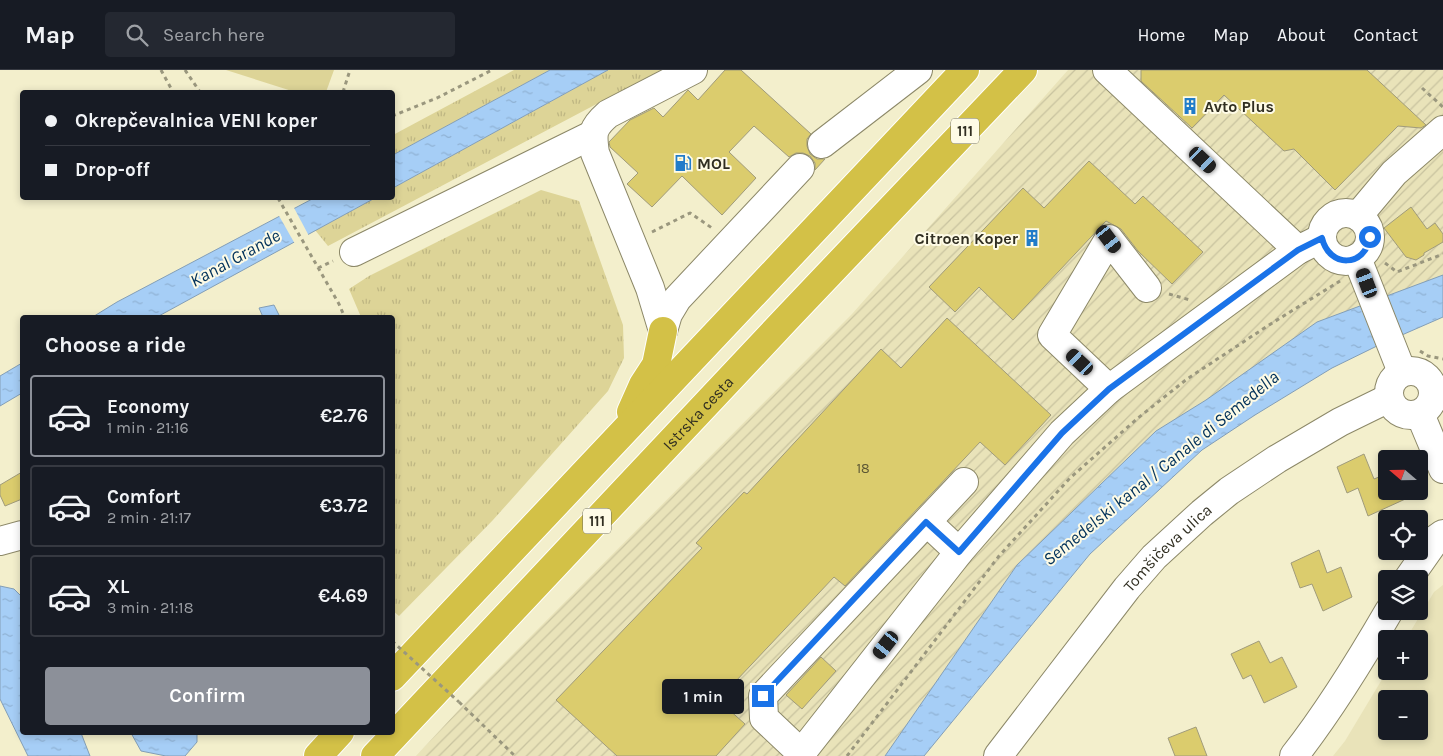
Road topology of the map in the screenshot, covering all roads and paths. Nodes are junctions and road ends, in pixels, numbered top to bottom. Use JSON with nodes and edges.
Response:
{"nodes":[{"id":1,"x":161,"y":70,"type":"edge"},
{"id":2,"x":185,"y":70,"type":"edge"},
{"id":3,"x":350,"y":70,"type":"edge"},
{"id":4,"x":492,"y":70,"type":"edge"},
{"id":5,"x":693,"y":70,"type":"edge"},
{"id":6,"x":918,"y":70,"type":"edge"},
{"id":7,"x":965,"y":70,"type":"edge"},
{"id":8,"x":1023,"y":70,"type":"edge"},
{"id":9,"x":1107,"y":70,"type":"edge"},
{"id":10,"x":1422,"y":88,"type":"dead end"},
{"id":11,"x":172,"y":90,"type":"edge"},
{"id":12,"x":199,"y":90,"type":"edge"},
{"id":13,"x":344,"y":90,"type":"edge"},
{"id":14,"x":395,"y":115,"type":"edge"},
{"id":15,"x":1442,"y":118,"type":"edge"},
{"id":16,"x":592,"y":135,"type":"junction"},
{"id":17,"x":822,"y":144,"type":"dead end"},
{"id":18,"x":800,"y":168,"type":"dead end"},
{"id":19,"x":280,"y":200,"type":"edge"},
{"id":20,"x":1358,"y":216,"type":"junction"},
{"id":21,"x":715,"y":229,"type":"dead end"},
{"id":22,"x":1322,"y":238,"type":"junction"},
{"id":23,"x":632,"y":242,"type":"junction"},
{"id":24,"x":1298,"y":250,"type":"junction"},
{"id":25,"x":354,"y":252,"type":"dead end"},
{"id":26,"x":1443,"y":254,"type":"edge"},
{"id":27,"x":1362,"y":270,"type":"junction"},
{"id":28,"x":1147,"y":288,"type":"joint"},
{"id":29,"x":1219,"y":308,"type":"junction"},
{"id":30,"x":342,"y":315,"type":"edge"},
{"id":31,"x":663,"y":331,"type":"junction"},
{"id":32,"x":1402,"y":346,"type":"junction"},
{"id":33,"x":1443,"y":359,"type":"edge"},
{"id":34,"x":1402,"y":372,"type":"junction"},
{"id":35,"x":1437,"y":382,"type":"edge"},
{"id":36,"x":1109,"y":389,"type":"junction"},
{"id":37,"x":1389,"y":398,"type":"junction"},
{"id":38,"x":1420,"y":414,"type":"junction"},
{"id":39,"x":621,"y":434,"type":"junction"},
{"id":40,"x":1443,"y":469,"type":"edge"},
{"id":41,"x":964,"y":482,"type":"dead end"},
{"id":42,"x":926,"y":522,"type":"junction"},
{"id":43,"x":1443,"y":534,"type":"edge"},
{"id":44,"x":20,"y":536,"type":"edge"},
{"id":45,"x":0,"y":541,"type":"edge"},
{"id":46,"x":959,"y":552,"type":"junction"},
{"id":47,"x":1414,"y":570,"type":"edge"},
{"id":48,"x":1385,"y":620,"type":"edge"},
{"id":49,"x":395,"y":644,"type":"edge"},
{"id":50,"x":395,"y":674,"type":"edge"},
{"id":51,"x":404,"y":726,"type":"junction"},
{"id":52,"x":337,"y":735,"type":"edge"},
{"id":53,"x":800,"y":755,"type":"edge"},
{"id":54,"x":318,"y":756,"type":"edge"},
{"id":55,"x":375,"y":756,"type":"edge"},
{"id":56,"x":391,"y":756,"type":"edge"},
{"id":57,"x":516,"y":756,"type":"edge"},
{"id":58,"x":847,"y":756,"type":"edge"},
{"id":59,"x":998,"y":756,"type":"edge"},
{"id":60,"x":1294,"y":756,"type":"edge"}],
"edges":[{"from":1,"to":11,"type":"path"},
{"from":2,"to":12,"type":"path"},
{"from":3,"to":13,"type":"path"},
{"from":4,"to":14,"type":"path"},
{"from":5,"to":16,"type":"street"},
{"from":6,"to":17,"type":"street"},
{"from":7,"to":39,"type":"highway","number":"111"},
{"from":8,"to":51,"type":"highway","name":"Istrska cesta","number":"111"},
{"from":9,"to":24,"type":"street"},
{"from":10,"to":15,"type":"path"},
{"from":15,"to":20,"type":"street"},
{"from":16,"to":23,"type":"street"},
{"from":16,"to":25,"type":"street"},
{"from":18,"to":31,"type":"street"},
{"from":19,"to":30,"type":"path"},
{"from":20,"to":22,"type":"street"},
{"from":20,"to":27,"type":"street"},
{"from":21,"to":23,"type":"path"},
{"from":22,"to":24,"type":"street"},
{"from":22,"to":27,"type":"street"},
{"from":23,"to":31,"type":"street"},
{"from":24,"to":29,"type":"street"},
{"from":26,"to":27,"type":"path"},
{"from":27,"to":32,"type":"street"},
{"from":27,"to":58,"type":"path"},
{"from":28,"to":29,"type":"path"},
{"from":28,"to":36,"type":"street"},
{"from":29,"to":36,"type":"street"},
{"from":31,"to":39,"type":"highway"},
{"from":32,"to":33,"type":"path"},
{"from":32,"to":34,"type":"street"},
{"from":34,"to":35,"type":"street"},
{"from":34,"to":37,"type":"street"},
{"from":35,"to":38,"type":"street"},
{"from":36,"to":46,"type":"street"},
{"from":37,"to":38,"type":"street"},
{"from":37,"to":59,"type":"street","name":"Tomšičeva ulica"},
{"from":38,"to":40,"type":"street"},
{"from":39,"to":50,"type":"highway","number":"111"},
{"from":41,"to":42,"type":"street"},
{"from":42,"to":46,"type":"street"},
{"from":42,"to":53,"type":"street"},
{"from":43,"to":47,"type":"street"},
{"from":44,"to":45,"type":"street"},
{"from":46,"to":53,"type":"street"},
{"from":48,"to":60,"type":"street"},
{"from":49,"to":57,"type":"path","bridge":true},
{"from":51,"to":55,"type":"highway","name":"Istrska cesta","number":"111"},
{"from":51,"to":56,"type":"highway"},
{"from":52,"to":54,"type":"highway"}]}
